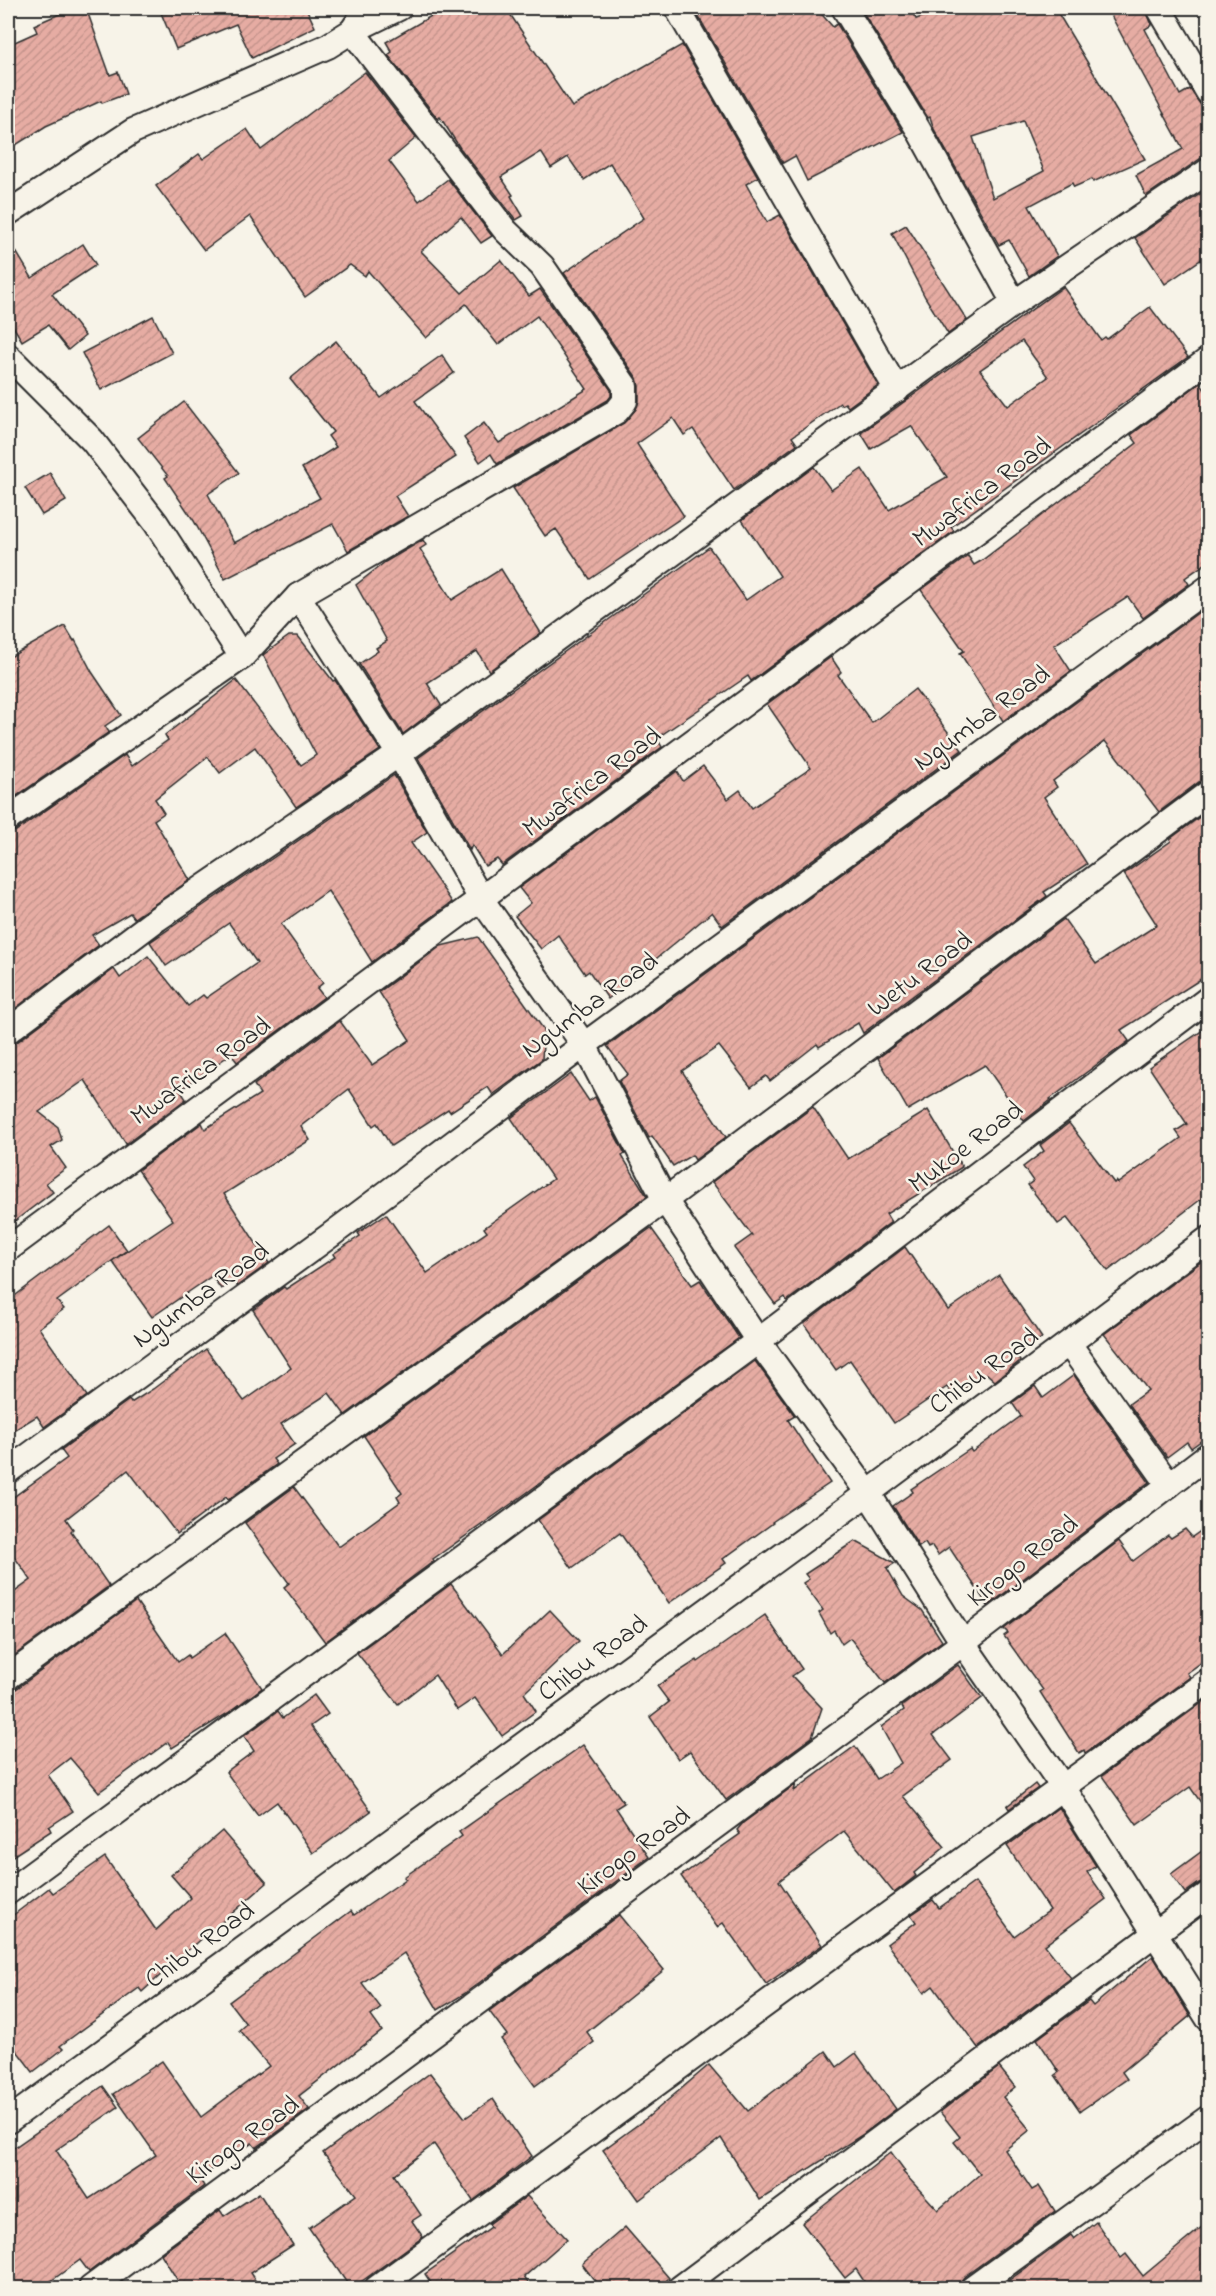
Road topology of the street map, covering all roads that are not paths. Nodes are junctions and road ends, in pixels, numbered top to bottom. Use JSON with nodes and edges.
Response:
{"nodes":[{"id":1,"x":368,"y":8,"type":"edge"},
{"id":2,"x":399,"y":8,"type":"edge"},
{"id":3,"x":677,"y":8,"type":"edge"},
{"id":4,"x":844,"y":8,"type":"edge"},
{"id":5,"x":1159,"y":8,"type":"edge"},
{"id":6,"x":352,"y":31,"type":"junction"},
{"id":7,"x":1209,"y":92,"type":"edge"},
{"id":8,"x":1209,"y":171,"type":"edge"},
{"id":9,"x":8,"y":213,"type":"edge"},
{"id":10,"x":1014,"y":303,"type":"junction"},
{"id":11,"x":8,"y":356,"type":"edge"},
{"id":12,"x":1209,"y":360,"type":"edge"},
{"id":13,"x":897,"y":390,"type":"junction"},
{"id":14,"x":1209,"y":588,"type":"edge"},
{"id":15,"x":298,"y":596,"type":"junction"},
{"id":16,"x":242,"y":657,"type":"junction"},
{"id":17,"x":399,"y":754,"type":"junction"},
{"id":18,"x":1209,"y":793,"type":"edge"},
{"id":19,"x":9,"y":814,"type":"edge"},
{"id":20,"x":481,"y":899,"type":"junction"},
{"id":21,"x":1209,"y":999,"type":"edge"},
{"id":22,"x":8,"y":1031,"type":"edge"},
{"id":23,"x":584,"y":1045,"type":"junction"},
{"id":24,"x":665,"y":1200,"type":"junction"},
{"id":25,"x":1209,"y":1239,"type":"edge"},
{"id":26,"x":8,"y":1249,"type":"edge"},
{"id":27,"x":758,"y":1341,"type":"junction"},
{"id":28,"x":1069,"y":1344,"type":"junction"},
{"id":29,"x":1209,"y":1455,"type":"edge"},
{"id":30,"x":8,"y":1471,"type":"edge"},
{"id":31,"x":1169,"y":1485,"type":"junction"},
{"id":32,"x":868,"y":1493,"type":"junction"},
{"id":33,"x":963,"y":1643,"type":"junction"},
{"id":34,"x":8,"y":1677,"type":"edge"},
{"id":35,"x":1209,"y":1681,"type":"edge"},
{"id":36,"x":1064,"y":1787,"type":"junction"},
{"id":37,"x":8,"y":1892,"type":"edge"},
{"id":38,"x":1209,"y":1894,"type":"edge"},
{"id":39,"x":1156,"y":1933,"type":"junction"},
{"id":40,"x":1209,"y":2018,"type":"edge"},
{"id":41,"x":1209,"y":2118,"type":"edge"},
{"id":42,"x":8,"y":2121,"type":"edge"},
{"id":43,"x":90,"y":2289,"type":"edge"},
{"id":44,"x":377,"y":2289,"type":"edge"},
{"id":45,"x":680,"y":2289,"type":"edge"},
{"id":46,"x":973,"y":2289,"type":"edge"}],
"edges":[{"from":1,"to":6,"type":"street"},
{"from":2,"to":6,"type":"street"},
{"from":3,"to":13,"type":"street"},
{"from":4,"to":10,"type":"street"},
{"from":5,"to":7,"type":"street"},
{"from":6,"to":9,"type":"street"},
{"from":6,"to":15,"type":"street"},
{"from":8,"to":10,"type":"street"},
{"from":10,"to":13,"type":"street"},
{"from":11,"to":16,"type":"street"},
{"from":12,"to":20,"type":"street","name":"Mwafrica Road"},
{"from":13,"to":17,"type":"street"},
{"from":14,"to":23,"type":"street","name":"Ngumba Road"},
{"from":15,"to":16,"type":"street"},
{"from":15,"to":17,"type":"street"},
{"from":16,"to":19,"type":"street"},
{"from":17,"to":20,"type":"street"},
{"from":17,"to":22,"type":"street"},
{"from":18,"to":24,"type":"street","name":"Wetu Road"},
{"from":20,"to":23,"type":"street"},
{"from":20,"to":26,"type":"street","name":"Mwafrica Road"},
{"from":21,"to":27,"type":"street","name":"Mukoe Road"},
{"from":23,"to":24,"type":"street"},
{"from":23,"to":30,"type":"street","name":"Ngumba Road"},
{"from":24,"to":27,"type":"street"},
{"from":24,"to":34,"type":"street","name":"Wetu Road"},
{"from":25,"to":28,"type":"street","name":"Chibu Road"},
{"from":27,"to":32,"type":"street"},
{"from":27,"to":37,"type":"street","name":"Mukoe Road"},
{"from":28,"to":31,"type":"street"},
{"from":28,"to":32,"type":"street","name":"Chibu Road"},
{"from":29,"to":31,"type":"street","name":"Kirogo Road"},
{"from":31,"to":33,"type":"street","name":"Kirogo Road"},
{"from":32,"to":33,"type":"street"},
{"from":32,"to":42,"type":"street","name":"Chibu Road"},
{"from":33,"to":36,"type":"street"},
{"from":33,"to":43,"type":"street","name":"Kirogo Road"},
{"from":35,"to":36,"type":"street"},
{"from":36,"to":39,"type":"street"},
{"from":36,"to":44,"type":"street"},
{"from":38,"to":39,"type":"street"},
{"from":39,"to":40,"type":"street"},
{"from":39,"to":45,"type":"street"},
{"from":41,"to":46,"type":"street"}]}
